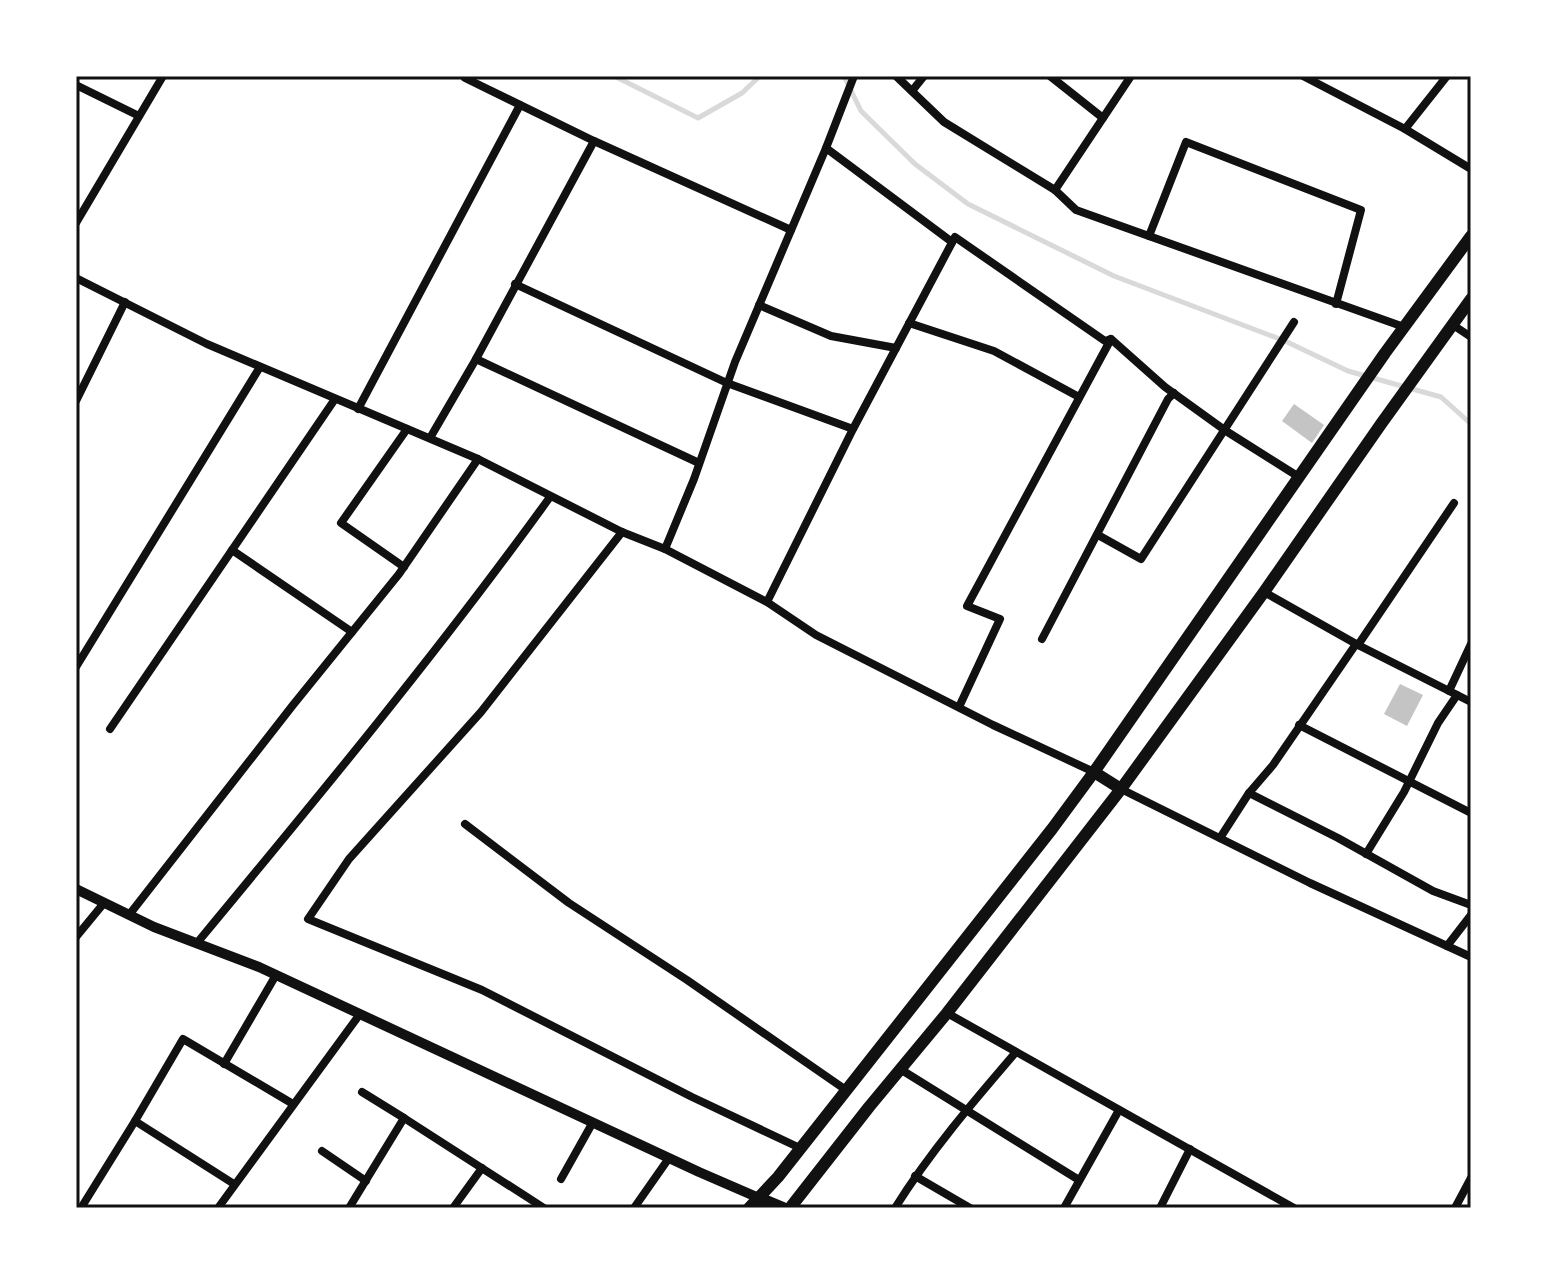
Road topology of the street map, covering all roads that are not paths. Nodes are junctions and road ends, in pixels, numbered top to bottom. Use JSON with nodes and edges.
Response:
{"nodes":[{"id":1,"x":163,"y":76,"type":"edge"},
{"id":2,"x":854,"y":76,"type":"edge"},
{"id":3,"x":896,"y":76,"type":"edge"},
{"id":4,"x":924,"y":76,"type":"edge"},
{"id":5,"x":1050,"y":76,"type":"edge"},
{"id":6,"x":1131,"y":76,"type":"edge"},
{"id":7,"x":1303,"y":76,"type":"edge"},
{"id":8,"x":1447,"y":76,"type":"edge"},
{"id":9,"x":465,"y":78,"type":"dead end"},
{"id":10,"x":76,"y":85,"type":"edge"},
{"id":11,"x":912,"y":91,"type":"junction"},
{"id":12,"x":520,"y":105,"type":"junction"},
{"id":13,"x":139,"y":116,"type":"junction"},
{"id":14,"x":1103,"y":118,"type":"junction"},
{"id":15,"x":1405,"y":129,"type":"junction"},
{"id":16,"x":594,"y":141,"type":"junction"},
{"id":17,"x":826,"y":148,"type":"junction"},
{"id":18,"x":1471,"y":169,"type":"edge"},
{"id":19,"x":1055,"y":190,"type":"junction"},
{"id":20,"x":76,"y":223,"type":"edge"},
{"id":21,"x":791,"y":230,"type":"junction"},
{"id":22,"x":1149,"y":236,"type":"junction"},
{"id":23,"x":1471,"y":236,"type":"edge"},
{"id":24,"x":952,"y":242,"type":"junction"},
{"id":25,"x":76,"y":278,"type":"edge"},
{"id":26,"x":515,"y":284,"type":"junction"},
{"id":27,"x":1471,"y":299,"type":"edge"},
{"id":28,"x":125,"y":302,"type":"junction"},
{"id":29,"x":1336,"y":304,"type":"junction"},
{"id":30,"x":759,"y":305,"type":"junction"},
{"id":31,"x":1294,"y":322,"type":"dead end"},
{"id":32,"x":909,"y":323,"type":"junction"},
{"id":33,"x":1453,"y":325,"type":"junction"},
{"id":34,"x":1404,"y":327,"type":"junction"},
{"id":35,"x":1471,"y":337,"type":"edge"},
{"id":36,"x":1111,"y":339,"type":"junction"},
{"id":37,"x":896,"y":348,"type":"junction"},
{"id":38,"x":476,"y":359,"type":"junction"},
{"id":39,"x":260,"y":367,"type":"junction"},
{"id":40,"x":727,"y":383,"type":"junction"},
{"id":41,"x":1174,"y":393,"type":"junction"},
{"id":42,"x":1079,"y":397,"type":"junction"},
{"id":43,"x":335,"y":399,"type":"junction"},
{"id":44,"x":76,"y":401,"type":"edge"},
{"id":45,"x":358,"y":409,"type":"junction"},
{"id":46,"x":407,"y":429,"type":"junction"},
{"id":47,"x":853,"y":429,"type":"junction"},
{"id":48,"x":1226,"y":431,"type":"junction"},
{"id":49,"x":430,"y":438,"type":"junction"},
{"id":50,"x":478,"y":459,"type":"junction"},
{"id":51,"x":699,"y":463,"type":"junction"},
{"id":52,"x":1299,"y":477,"type":"junction"},
{"id":53,"x":550,"y":497,"type":"junction"},
{"id":54,"x":1454,"y":503,"type":"dead end"},
{"id":55,"x":622,"y":532,"type":"junction"},
{"id":56,"x":1098,"y":535,"type":"junction"},
{"id":57,"x":665,"y":549,"type":"junction"},
{"id":58,"x":232,"y":550,"type":"junction"},
{"id":59,"x":404,"y":567,"type":"junction"},
{"id":60,"x":1264,"y":592,"type":"junction"},
{"id":61,"x":767,"y":602,"type":"junction"},
{"id":62,"x":352,"y":632,"type":"junction"},
{"id":63,"x":1042,"y":639,"type":"dead end"},
{"id":64,"x":1357,"y":644,"type":"junction"},
{"id":65,"x":1471,"y":644,"type":"edge"},
{"id":66,"x":76,"y":667,"type":"edge"},
{"id":67,"x":1453,"y":693,"type":"junction"},
{"id":68,"x":1471,"y":702,"type":"edge"},
{"id":69,"x":959,"y":707,"type":"junction"},
{"id":70,"x":1299,"y":725,"type":"junction"},
{"id":71,"x":110,"y":729,"type":"dead end"},
{"id":72,"x":1094,"y":772,"type":"junction"},
{"id":73,"x":1409,"y":781,"type":"junction"},
{"id":74,"x":1121,"y":789,"type":"junction"},
{"id":75,"x":1249,"y":793,"type":"junction"},
{"id":76,"x":1471,"y":813,"type":"edge"},
{"id":77,"x":465,"y":824,"type":"dead end"},
{"id":78,"x":1220,"y":838,"type":"junction"},
{"id":79,"x":1366,"y":854,"type":"junction"},
{"id":80,"x":76,"y":889,"type":"edge"},
{"id":81,"x":104,"y":903,"type":"junction"},
{"id":82,"x":1471,"y":905,"type":"edge"},
{"id":83,"x":129,"y":915,"type":"junction"},
{"id":84,"x":1471,"y":915,"type":"edge"},
{"id":85,"x":76,"y":937,"type":"edge"},
{"id":86,"x":197,"y":943,"type":"junction"},
{"id":87,"x":1447,"y":946,"type":"junction"},
{"id":88,"x":1471,"y":957,"type":"edge"},
{"id":89,"x":276,"y":975,"type":"junction"},
{"id":90,"x":947,"y":1013,"type":"junction"},
{"id":91,"x":360,"y":1014,"type":"junction"},
{"id":92,"x":1016,"y":1052,"type":"junction"},
{"id":93,"x":224,"y":1064,"type":"junction"},
{"id":94,"x":900,"y":1069,"type":"junction"},
{"id":95,"x":846,"y":1090,"type":"junction"},
{"id":96,"x":362,"y":1092,"type":"dead end"},
{"id":97,"x":293,"y":1104,"type":"junction"},
{"id":98,"x":967,"y":1109,"type":"junction"},
{"id":99,"x":1119,"y":1110,"type":"junction"},
{"id":100,"x":404,"y":1118,"type":"junction"},
{"id":101,"x":135,"y":1121,"type":"junction"},
{"id":102,"x":593,"y":1122,"type":"junction"},
{"id":103,"x":800,"y":1148,"type":"junction"},
{"id":104,"x":1190,"y":1149,"type":"junction"},
{"id":105,"x":322,"y":1151,"type":"dead end"},
{"id":106,"x":669,"y":1158,"type":"junction"},
{"id":107,"x":482,"y":1168,"type":"junction"},
{"id":108,"x":915,"y":1176,"type":"junction"},
{"id":109,"x":1471,"y":1178,"type":"edge"},
{"id":110,"x":561,"y":1179,"type":"dead end"},
{"id":111,"x":1079,"y":1180,"type":"junction"},
{"id":112,"x":366,"y":1181,"type":"junction"},
{"id":113,"x":234,"y":1184,"type":"junction"},
{"id":114,"x":759,"y":1198,"type":"junction"},
{"id":115,"x":539,"y":1207,"type":"edge"},
{"id":116,"x":81,"y":1208,"type":"edge"},
{"id":117,"x":218,"y":1208,"type":"edge"},
{"id":118,"x":349,"y":1208,"type":"edge"},
{"id":119,"x":453,"y":1208,"type":"edge"},
{"id":120,"x":634,"y":1208,"type":"edge"},
{"id":121,"x":749,"y":1208,"type":"edge"},
{"id":122,"x":783,"y":1208,"type":"edge"},
{"id":123,"x":790,"y":1208,"type":"edge"},
{"id":124,"x":895,"y":1208,"type":"edge"},
{"id":125,"x":970,"y":1208,"type":"edge"},
{"id":126,"x":1064,"y":1208,"type":"edge"},
{"id":127,"x":1160,"y":1208,"type":"edge"},
{"id":128,"x":1294,"y":1208,"type":"edge"},
{"id":129,"x":1455,"y":1208,"type":"edge"}],
"edges":[{"from":1,"to":13,"type":"street"},
{"from":2,"to":17,"type":"street"},
{"from":3,"to":11,"type":"street"},
{"from":4,"to":11,"type":"street"},
{"from":5,"to":14,"type":"street"},
{"from":6,"to":14,"type":"street"},
{"from":7,"to":15,"type":"street"},
{"from":8,"to":15,"type":"street"},
{"from":9,"to":12,"type":"street"},
{"from":10,"to":13,"type":"street"},
{"from":11,"to":19,"type":"street"},
{"from":12,"to":16,"type":"street"},
{"from":12,"to":45,"type":"street"},
{"from":13,"to":20,"type":"street"},
{"from":14,"to":19,"type":"street"},
{"from":15,"to":18,"type":"street"},
{"from":16,"to":21,"type":"street"},
{"from":16,"to":26,"type":"street"},
{"from":17,"to":21,"type":"street"},
{"from":17,"to":24,"type":"street"},
{"from":19,"to":22,"type":"street"},
{"from":21,"to":30,"type":"street"},
{"from":22,"to":29,"type":"street"},
{"from":22,"to":29,"type":"street"},
{"from":23,"to":34,"type":"highway"},
{"from":24,"to":32,"type":"street"},
{"from":24,"to":36,"type":"street"},
{"from":25,"to":28,"type":"street"},
{"from":26,"to":38,"type":"street"},
{"from":26,"to":40,"type":"street"},
{"from":27,"to":33,"type":"highway"},
{"from":28,"to":39,"type":"street"},
{"from":28,"to":44,"type":"street"},
{"from":29,"to":34,"type":"street"},
{"from":30,"to":37,"type":"street"},
{"from":30,"to":40,"type":"street"},
{"from":31,"to":48,"type":"street"},
{"from":32,"to":37,"type":"street"},
{"from":32,"to":42,"type":"street"},
{"from":33,"to":35,"type":"street"},
{"from":33,"to":60,"type":"highway"},
{"from":34,"to":52,"type":"highway"},
{"from":36,"to":41,"type":"street"},
{"from":36,"to":42,"type":"street"},
{"from":37,"to":47,"type":"street"},
{"from":38,"to":49,"type":"street"},
{"from":38,"to":51,"type":"street"},
{"from":39,"to":43,"type":"street"},
{"from":39,"to":66,"type":"street"},
{"from":40,"to":47,"type":"street"},
{"from":40,"to":51,"type":"street"},
{"from":41,"to":48,"type":"street"},
{"from":41,"to":56,"type":"street"},
{"from":42,"to":69,"type":"street"},
{"from":43,"to":45,"type":"street"},
{"from":43,"to":58,"type":"street"},
{"from":45,"to":46,"type":"street"},
{"from":46,"to":49,"type":"street"},
{"from":46,"to":59,"type":"street"},
{"from":47,"to":61,"type":"street"},
{"from":48,"to":52,"type":"street"},
{"from":48,"to":56,"type":"street"},
{"from":49,"to":50,"type":"street"},
{"from":50,"to":53,"type":"street"},
{"from":50,"to":59,"type":"street"},
{"from":51,"to":57,"type":"street"},
{"from":52,"to":72,"type":"highway"},
{"from":53,"to":55,"type":"street"},
{"from":53,"to":86,"type":"street"},
{"from":54,"to":64,"type":"street"},
{"from":55,"to":57,"type":"street"},
{"from":55,"to":103,"type":"street"},
{"from":56,"to":63,"type":"street"},
{"from":57,"to":61,"type":"street"},
{"from":58,"to":62,"type":"street"},
{"from":58,"to":71,"type":"street"},
{"from":59,"to":62,"type":"street"},
{"from":60,"to":64,"type":"street"},
{"from":60,"to":74,"type":"highway"},
{"from":61,"to":69,"type":"street"},
{"from":62,"to":83,"type":"street"},
{"from":64,"to":67,"type":"street"},
{"from":64,"to":70,"type":"street"},
{"from":65,"to":67,"type":"street"},
{"from":67,"to":68,"type":"street"},
{"from":67,"to":73,"type":"street"},
{"from":69,"to":72,"type":"street"},
{"from":70,"to":73,"type":"street"},
{"from":70,"to":75,"type":"street"},
{"from":72,"to":74,"type":"highway"},
{"from":72,"to":95,"type":"highway"},
{"from":73,"to":76,"type":"street"},
{"from":73,"to":79,"type":"street"},
{"from":74,"to":78,"type":"street"},
{"from":74,"to":90,"type":"highway"},
{"from":75,"to":78,"type":"street"},
{"from":75,"to":79,"type":"street"},
{"from":77,"to":95,"type":"street"},
{"from":78,"to":87,"type":"street"},
{"from":79,"to":82,"type":"street"},
{"from":80,"to":81,"type":"street"},
{"from":81,"to":83,"type":"street"},
{"from":81,"to":85,"type":"street"},
{"from":83,"to":86,"type":"street"},
{"from":84,"to":87,"type":"street"},
{"from":86,"to":89,"type":"street"},
{"from":87,"to":88,"type":"street"},
{"from":89,"to":91,"type":"street"},
{"from":89,"to":93,"type":"street"},
{"from":90,"to":92,"type":"street"},
{"from":90,"to":94,"type":"highway"},
{"from":91,"to":97,"type":"street"},
{"from":91,"to":102,"type":"street"},
{"from":92,"to":98,"type":"street"},
{"from":92,"to":99,"type":"street"},
{"from":93,"to":97,"type":"street"},
{"from":93,"to":101,"type":"street"},
{"from":94,"to":98,"type":"street"},
{"from":94,"to":123,"type":"highway"},
{"from":95,"to":103,"type":"highway"},
{"from":96,"to":100,"type":"street"},
{"from":97,"to":113,"type":"street"},
{"from":98,"to":108,"type":"street"},
{"from":98,"to":111,"type":"street"},
{"from":99,"to":104,"type":"street"},
{"from":99,"to":111,"type":"street"},
{"from":100,"to":107,"type":"street"},
{"from":100,"to":112,"type":"street"},
{"from":101,"to":113,"type":"street"},
{"from":101,"to":116,"type":"street"},
{"from":102,"to":106,"type":"street"},
{"from":102,"to":110,"type":"street"},
{"from":103,"to":114,"type":"highway"},
{"from":104,"to":127,"type":"street"},
{"from":104,"to":128,"type":"street"},
{"from":105,"to":112,"type":"street"},
{"from":106,"to":114,"type":"street"},
{"from":106,"to":120,"type":"street"},
{"from":107,"to":115,"type":"street"},
{"from":107,"to":119,"type":"street"},
{"from":108,"to":124,"type":"street"},
{"from":108,"to":125,"type":"street"},
{"from":109,"to":129,"type":"street"},
{"from":111,"to":126,"type":"street"},
{"from":112,"to":118,"type":"street"},
{"from":113,"to":117,"type":"street"},
{"from":114,"to":121,"type":"highway"},
{"from":114,"to":122,"type":"highway"}]}
